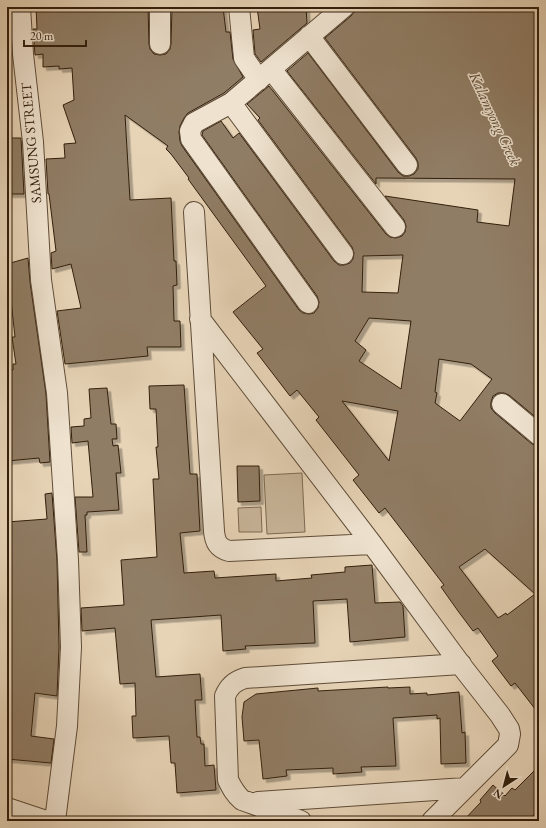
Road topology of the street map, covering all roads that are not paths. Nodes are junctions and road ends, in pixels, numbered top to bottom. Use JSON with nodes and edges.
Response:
{"nodes":[{"id":1,"x":20,"y":7,"type":"edge"},
{"id":2,"x":160,"y":7,"type":"edge"},
{"id":3,"x":239,"y":7,"type":"edge"},
{"id":4,"x":344,"y":7,"type":"edge"},
{"id":5,"x":310,"y":36,"type":"junction"},
{"id":6,"x":160,"y":44,"type":"dead end"},
{"id":7,"x":15,"y":58,"type":"edge"},
{"id":8,"x":265,"y":74,"type":"junction"},
{"id":9,"x":231,"y":103,"type":"junction"},
{"id":10,"x":408,"y":165,"type":"dead end"},
{"id":11,"x":194,"y":212,"type":"dead end"},
{"id":12,"x":395,"y":226,"type":"dead end"},
{"id":13,"x":343,"y":254,"type":"dead end"},
{"id":14,"x":308,"y":303,"type":"dead end"},
{"id":15,"x":200,"y":319,"type":"junction"},
{"id":16,"x":502,"y":404,"type":"dead end"},
{"id":17,"x":539,"y":435,"type":"edge"},
{"id":18,"x":372,"y":544,"type":"junction"},
{"id":19,"x":461,"y":664,"type":"junction"},
{"id":20,"x":465,"y":788,"type":"junction"},
{"id":21,"x":250,"y":802,"type":"junction"},
{"id":22,"x":7,"y":808,"type":"edge"},
{"id":23,"x":46,"y":821,"type":"edge"},
{"id":24,"x":55,"y":821,"type":"edge"},
{"id":25,"x":301,"y":821,"type":"edge"},
{"id":26,"x":432,"y":821,"type":"edge"}],
"edges":[{"from":1,"to":7,"type":"street","name":"SAMSUNG STREET"},
{"from":2,"to":6,"type":"street"},
{"from":3,"to":8,"type":"street"},
{"from":4,"to":5,"type":"street"},
{"from":5,"to":8,"type":"street"},
{"from":5,"to":10,"type":"street"},
{"from":7,"to":24,"type":"street","name":"SAMSUNG STREET"},
{"from":8,"to":9,"type":"street"},
{"from":8,"to":12,"type":"street"},
{"from":9,"to":13,"type":"street"},
{"from":9,"to":14,"type":"street"},
{"from":11,"to":15,"type":"street"},
{"from":15,"to":18,"type":"street"},
{"from":15,"to":18,"type":"street"},
{"from":16,"to":17,"type":"street"},
{"from":18,"to":19,"type":"street"},
{"from":19,"to":20,"type":"street"},
{"from":19,"to":21,"type":"street"},
{"from":20,"to":21,"type":"street"},
{"from":20,"to":26,"type":"street"},
{"from":21,"to":25,"type":"street"},
{"from":22,"to":23,"type":"street"}]}
